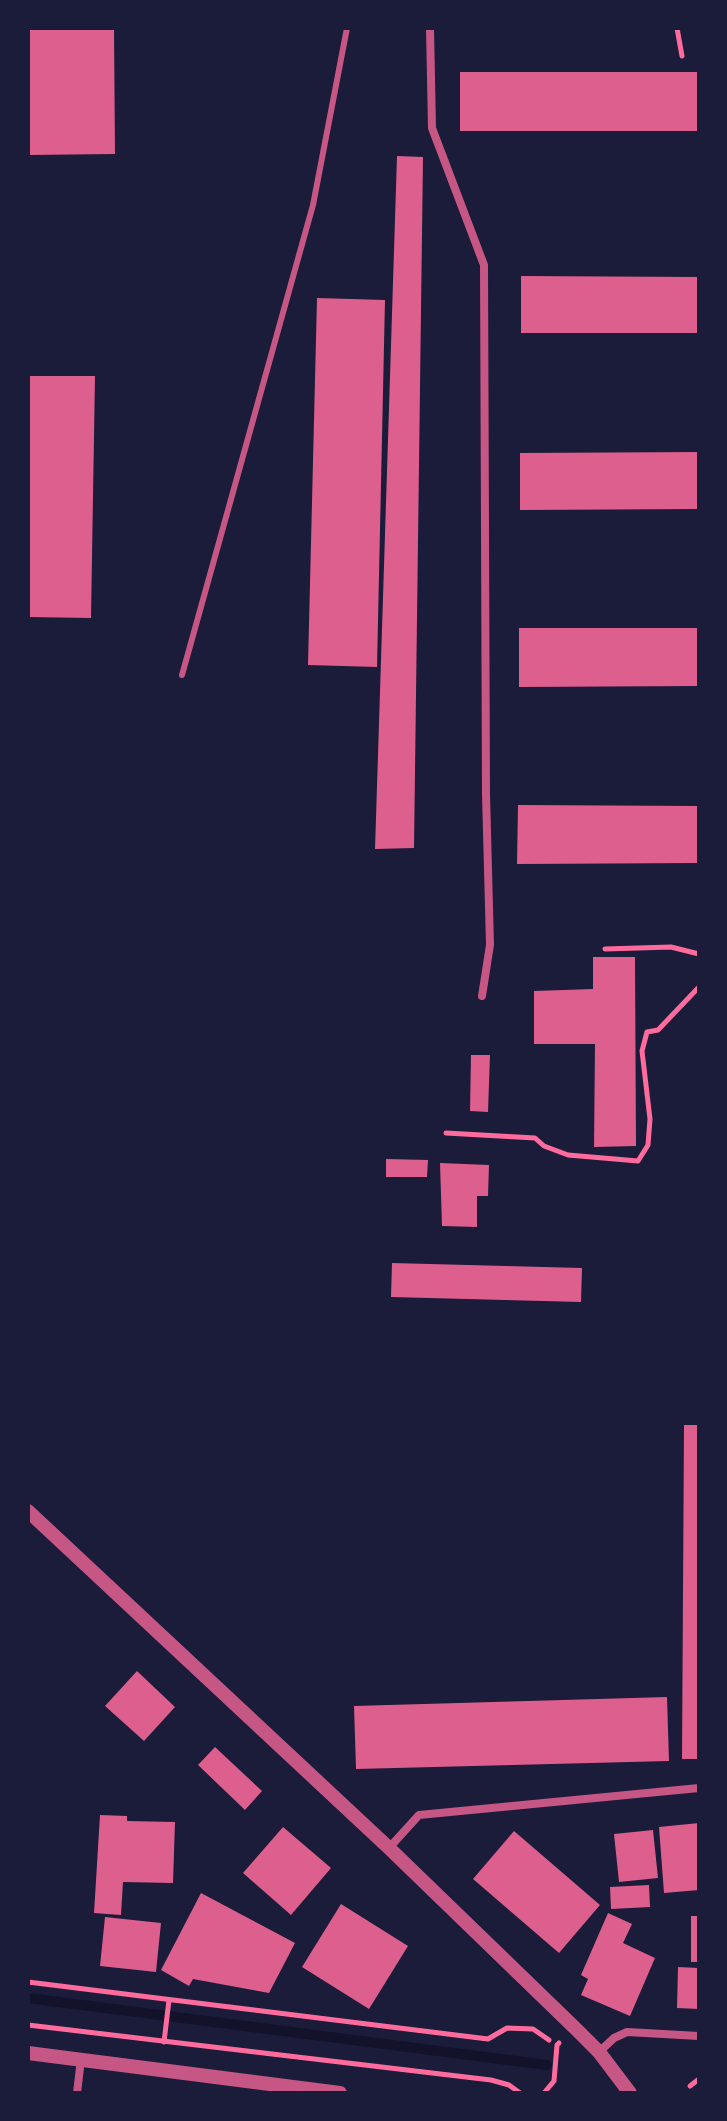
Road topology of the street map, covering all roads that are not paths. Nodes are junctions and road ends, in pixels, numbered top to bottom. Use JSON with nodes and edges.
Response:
{"nodes":[{"id":1,"x":347,"y":28,"type":"edge"},
{"id":2,"x":430,"y":28,"type":"edge"},
{"id":3,"x":182,"y":675,"type":"dead end"},
{"id":4,"x":482,"y":996,"type":"dead end"},
{"id":5,"x":28,"y":1511,"type":"edge"},
{"id":6,"x":699,"y":1788,"type":"edge"},
{"id":7,"x":389,"y":1848,"type":"junction"},
{"id":8,"x":699,"y":2036,"type":"edge"},
{"id":9,"x":599,"y":2052,"type":"junction"},
{"id":10,"x":28,"y":2053,"type":"edge"},
{"id":11,"x":81,"y":2059,"type":"junction"},
{"id":12,"x":290,"y":2090,"type":"edge"},
{"id":13,"x":77,"y":2093,"type":"edge"},
{"id":14,"x":340,"y":2093,"type":"edge"},
{"id":15,"x":630,"y":2093,"type":"edge"}],
"edges":[{"from":1,"to":3,"type":"lane"},
{"from":2,"to":4,"type":"street"},
{"from":5,"to":7,"type":"street"},
{"from":6,"to":7,"type":"street"},
{"from":7,"to":9,"type":"street"},
{"from":8,"to":9,"type":"street"},
{"from":9,"to":15,"type":"street"},
{"from":10,"to":11,"type":"street"},
{"from":11,"to":12,"type":"street"},
{"from":11,"to":13,"type":"street"},
{"from":12,"to":14,"type":"street"}]}
